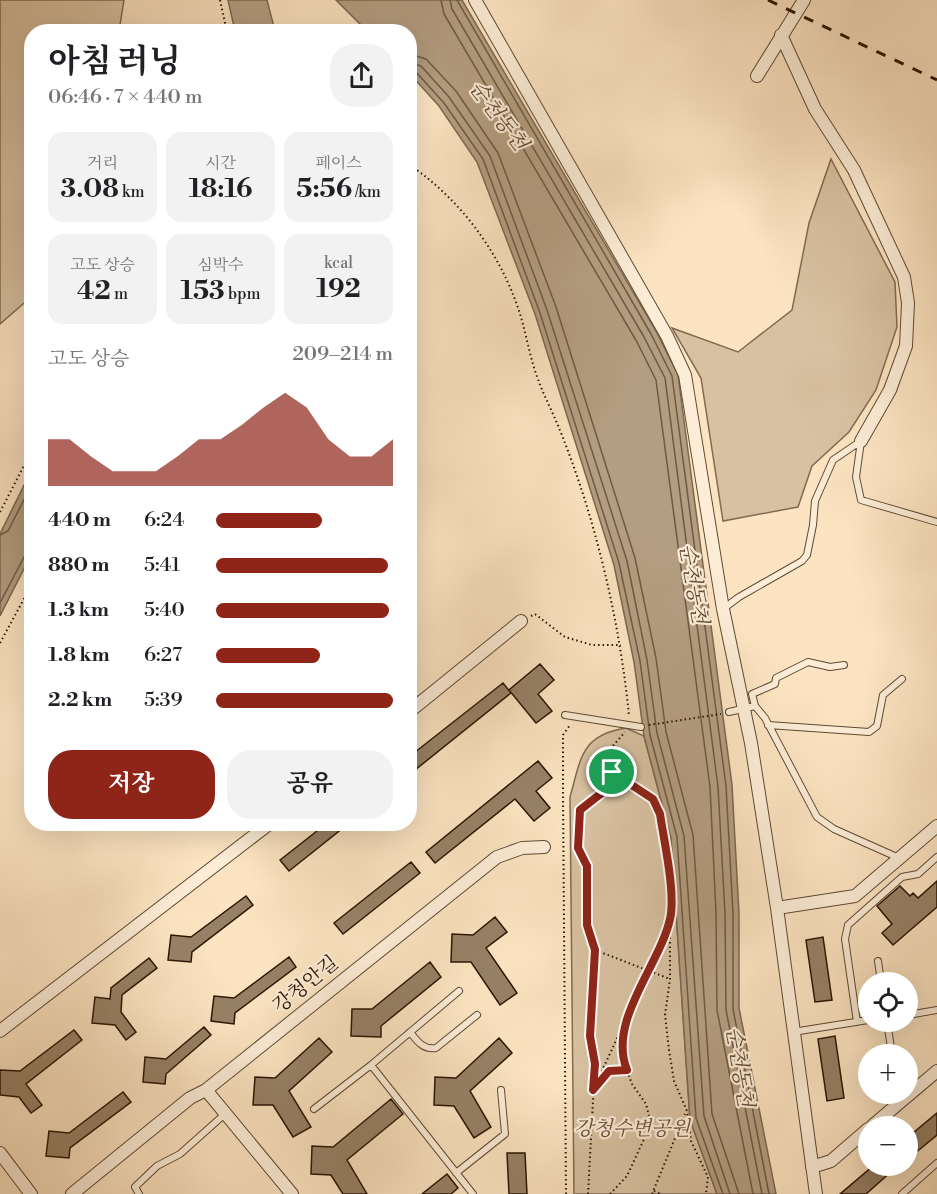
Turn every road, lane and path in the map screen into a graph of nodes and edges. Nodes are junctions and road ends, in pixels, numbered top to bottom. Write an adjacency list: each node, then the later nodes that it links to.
1 (220, 0): 4 (path)
2 (475, 0): 13 (street)
3 (804, 0): 5 (street)
4 (225, 24)
5 (781, 35): 6 (street); 8 (street)
6 (757, 76)
7 (417, 170): 16 (path)
8 (861, 441): 11 (lane); 13 (lane)
9 (24, 466): 10 (path)
10 (0, 512)
11 (937, 522)
12 (24, 599): 15 (path)
13 (723, 609): 21 (street)
14 (521, 621): 16 (path); 19 (street)
15 (0, 643)
16 (621, 645): 25 (path)
17 (844, 665): 20 (lane)
18 (902, 679): 24 (lane)
19 (417, 705)
20 (755, 706): 21 (lane); 24 (lane)
21 (736, 710): 26 (path); 33 (street)
22 (565, 715): 23 (lane)
23 (576, 716): 25 (lane); 70 (path)
24 (768, 725): 32 (lane)
25 (630, 727): 26 (lane); 27 (path)
26 (641, 727)
27 (612, 772): 34 (path); 35 (path)
28 (937, 826): 32 (street)
29 (260, 831): 46 (street)
30 (544, 847): 52 (street, 강청안길)
31 (937, 857): 45 (lane)
32 (900, 859): 33 (street)
33 (777, 908): 48 (street)
34 (670, 919): 37 (path); 39 (path)
35 (595, 950): 37 (path); 54 (path)
36 (878, 960): 38 (lane)
37 (649, 971): 39 (path); 42 (path)
38 (880, 972)
39 (670, 979): 56 (path)
40 (459, 991): 47 (lane)
41 (937, 1011): 43 (lane)
42 (629, 1012): 50 (path); 54 (path)
43 (918, 1014)
44 (477, 1015): 47 (lane)
45 (857, 1022): 48 (lane)
46 (0, 1031)
47 (410, 1032): 49 (lane)
48 (792, 1032): 62 (street)
49 (371, 1065): 55 (lane); 63 (lane)
50 (627, 1070): 54 (path); 72 (path)
51 (937, 1071): 58 (street)
52 (206, 1090): 57 (street); 66 (street, 강청안길)
53 (501, 1090): 63 (lane)
54 (593, 1090): 71 (path)
55 (314, 1109)
56 (687, 1112): 64 (path); 74 (path)
57 (226, 1113): 67 (lane); 68 (street)
58 (884, 1116)
59 (858, 1138): 62 (street)
60 (0, 1153): 65 (street)
61 (937, 1162): 76 (lane)
62 (812, 1167): 75 (street)
63 (456, 1173): 69 (lane)
64 (653, 1192): 73 (path)
65 (31, 1194)
66 (72, 1194)
67 (139, 1194)
68 (292, 1194)
69 (473, 1194)
70 (566, 1194)
71 (588, 1194)
72 (610, 1194)
73 (661, 1194)
74 (706, 1194)
75 (816, 1194)
76 (902, 1194)

